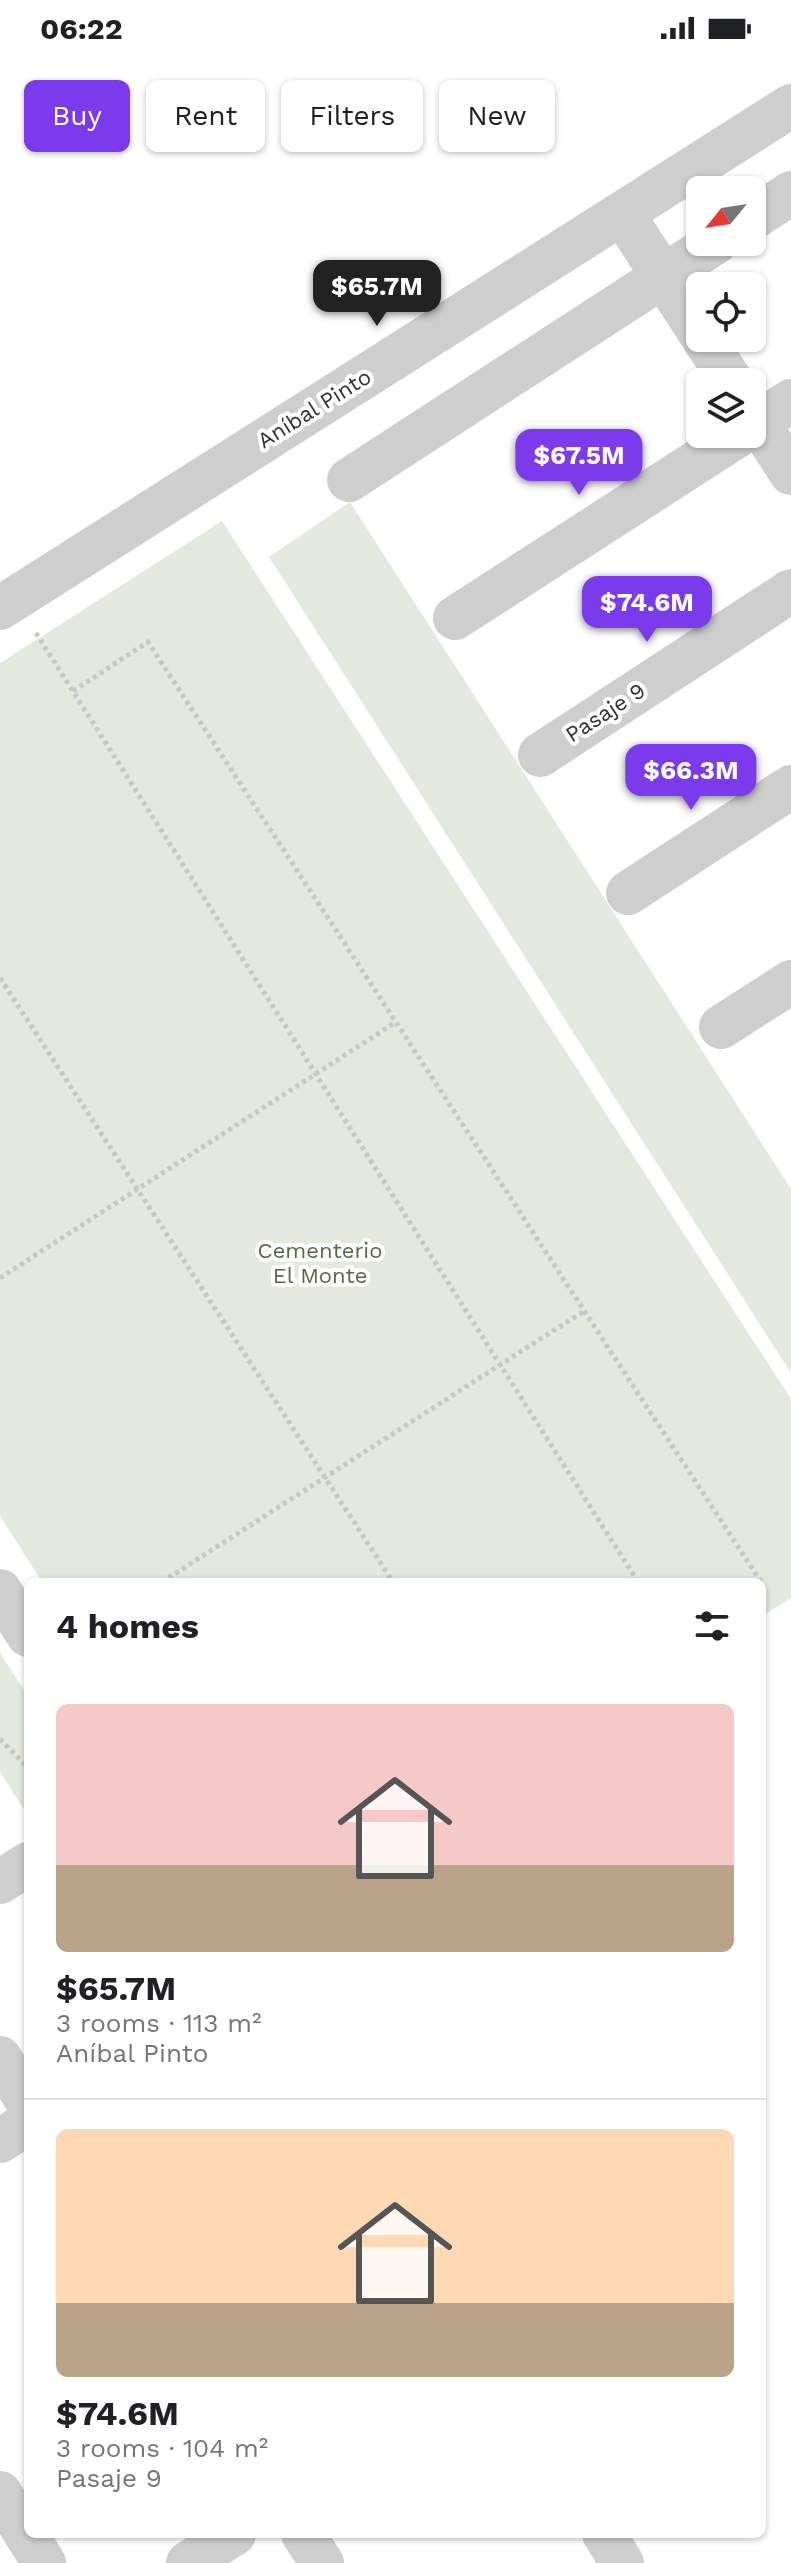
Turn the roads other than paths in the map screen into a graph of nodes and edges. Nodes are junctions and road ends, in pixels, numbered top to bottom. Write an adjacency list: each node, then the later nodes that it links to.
1 (791, 106): 4 (street, Aníbal Pinto)
2 (791, 193): 3 (street)
3 (766, 210)
4 (622, 213): 6 (street); 14 (street, Aníbal Pinto)
5 (694, 256): 6 (street)
6 (663, 276): 7 (street); 11 (street)
7 (686, 311)
8 (766, 431): 10 (street)
9 (715, 448): 13 (street)
10 (791, 473)
11 (349, 480)
12 (791, 591): 15 (street, Pasaje 9)
13 (455, 618)
14 (18, 620)
15 (540, 755)
16 (791, 787): 17 (street)
17 (628, 893)
18 (791, 982): 19 (street)
19 (721, 1027)
20 (0, 1591): 21 (street)
21 (24, 1629)
22 (24, 1867): 23 (street)
23 (0, 1882)
24 (0, 2058): 25 (street)
25 (24, 2096)
26 (24, 2126): 27 (street)
27 (0, 2141)
28 (0, 2493): 29 (street)
29 (24, 2531)
30 (28, 2538): 34 (street)
31 (228, 2538): 35 (street)
32 (306, 2538): 36 (street)
33 (606, 2538): 37 (street)
34 (44, 2563)
35 (188, 2563)
36 (322, 2563)
37 (622, 2563)

